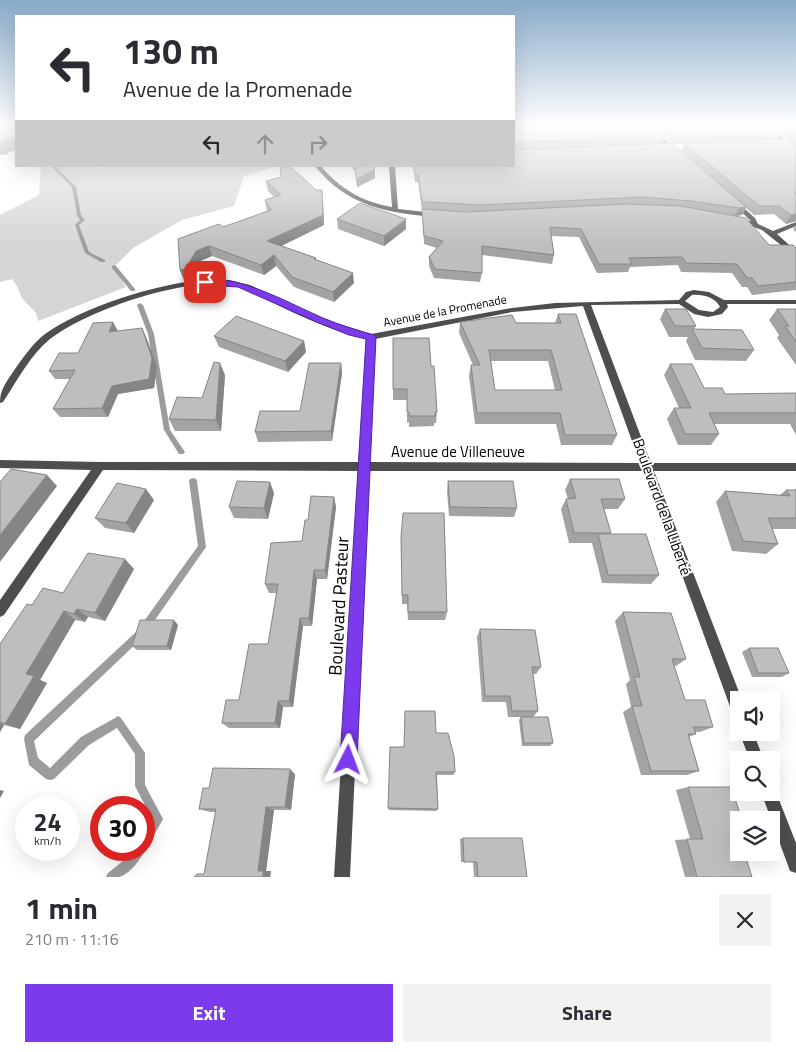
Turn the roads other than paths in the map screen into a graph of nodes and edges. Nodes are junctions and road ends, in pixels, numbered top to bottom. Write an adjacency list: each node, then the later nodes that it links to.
1 (319, 167): 4 (street)
2 (392, 167): 4 (street)
3 (731, 199): 7 (street)
4 (395, 209): 5 (street)
5 (444, 216)
6 (733, 219): 7 (street)
7 (755, 224): 9 (street)
8 (796, 224): 9 (street)
9 (774, 233): 10 (street)
10 (796, 255)
11 (681, 302): 12 (street, Avenue de la Promenade); 12 (street); 14 (street, Avenue de la Promenade)
12 (722, 302): 13 (street, Avenue de la Promenade)
13 (796, 302)
14 (586, 303): 15 (street, Avenue de la Promenade); 20 (street, Boulevard de la Liberté)
15 (371, 337): 16 (street, Avenue de la Promenade); 19 (street, Boulevard Pasteur)
16 (0, 400)
17 (0, 464): 18 (street, Avenue de Villeneuve)
18 (100, 466): 19 (street, Avenue de Villeneuve); 22 (street)
19 (364, 467): 20 (street, Avenue de Villeneuve); 26 (street, Boulevard Pasteur)
20 (647, 467): 21 (street, Avenue de Villeneuve); 23 (street, Boulevard de la Liberté)
21 (796, 467)
22 (0, 611)
23 (731, 691)
24 (772, 801): 25 (street)
25 (796, 865)
26 (342, 877)

